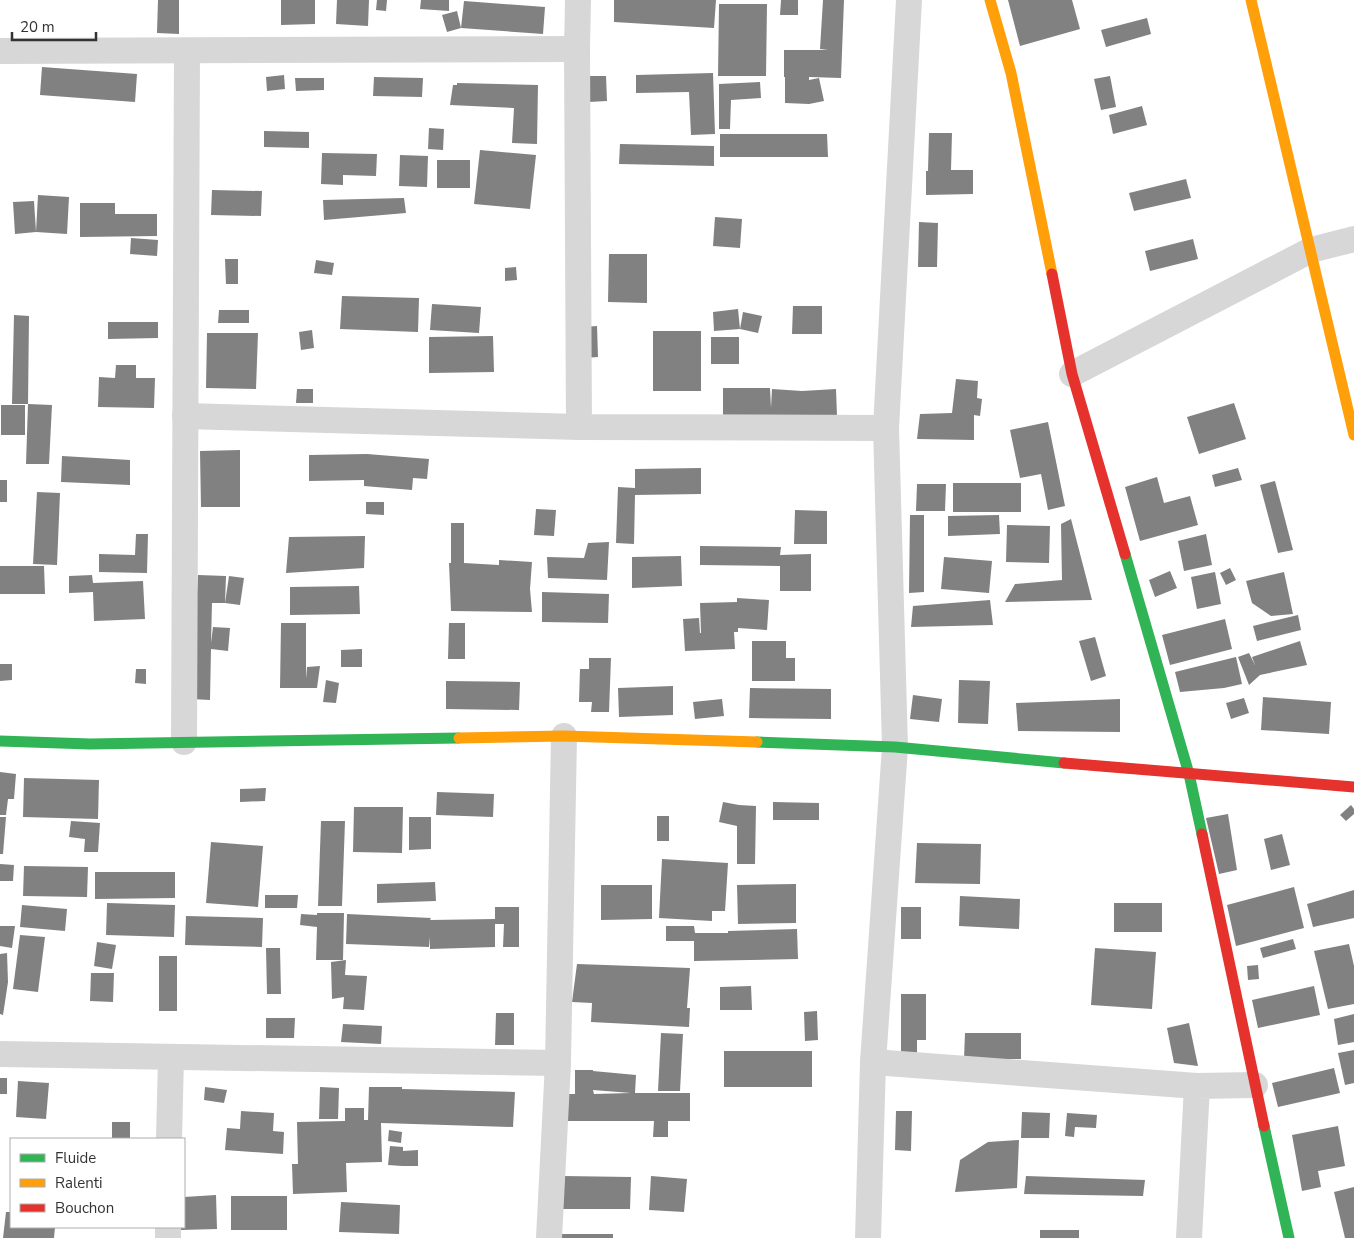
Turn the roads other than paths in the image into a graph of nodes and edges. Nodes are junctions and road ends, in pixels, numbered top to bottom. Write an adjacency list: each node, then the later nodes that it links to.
1 (578, 0): 5 (street)
2 (909, 0): 13 (street)
3 (990, 0): 10 (street)
4 (1251, 0): 9 (street)
5 (577, 49): 7 (street); 12 (street)
6 (0, 51): 7 (street)
7 (187, 51): 11 (street)
8 (1354, 239): 9 (street)
9 (1310, 250): 10 (street); 14 (street)
10 (1072, 374): 19 (street)
11 (184, 416): 12 (street); 17 (street)
12 (579, 427): 13 (street)
13 (886, 428): 18 (street)
14 (1354, 435)
15 (564, 736): 17 (street); 18 (street); 24 (street)
16 (0, 742): 17 (street)
17 (184, 742)
18 (896, 747): 19 (street); 23 (street)
19 (1189, 774): 20 (street); 25 (street)
20 (1354, 787)
21 (0, 1054): 22 (street)
22 (171, 1057): 24 (street); 27 (street)
23 (873, 1062): 26 (street); 29 (street)
24 (558, 1063): 28 (street)
25 (1255, 1085): 26 (street); 31 (street)
26 (1197, 1086): 30 (street)
27 (170, 1138)
28 (549, 1238)
29 (868, 1238)
30 (1189, 1238)
31 (1289, 1238)

